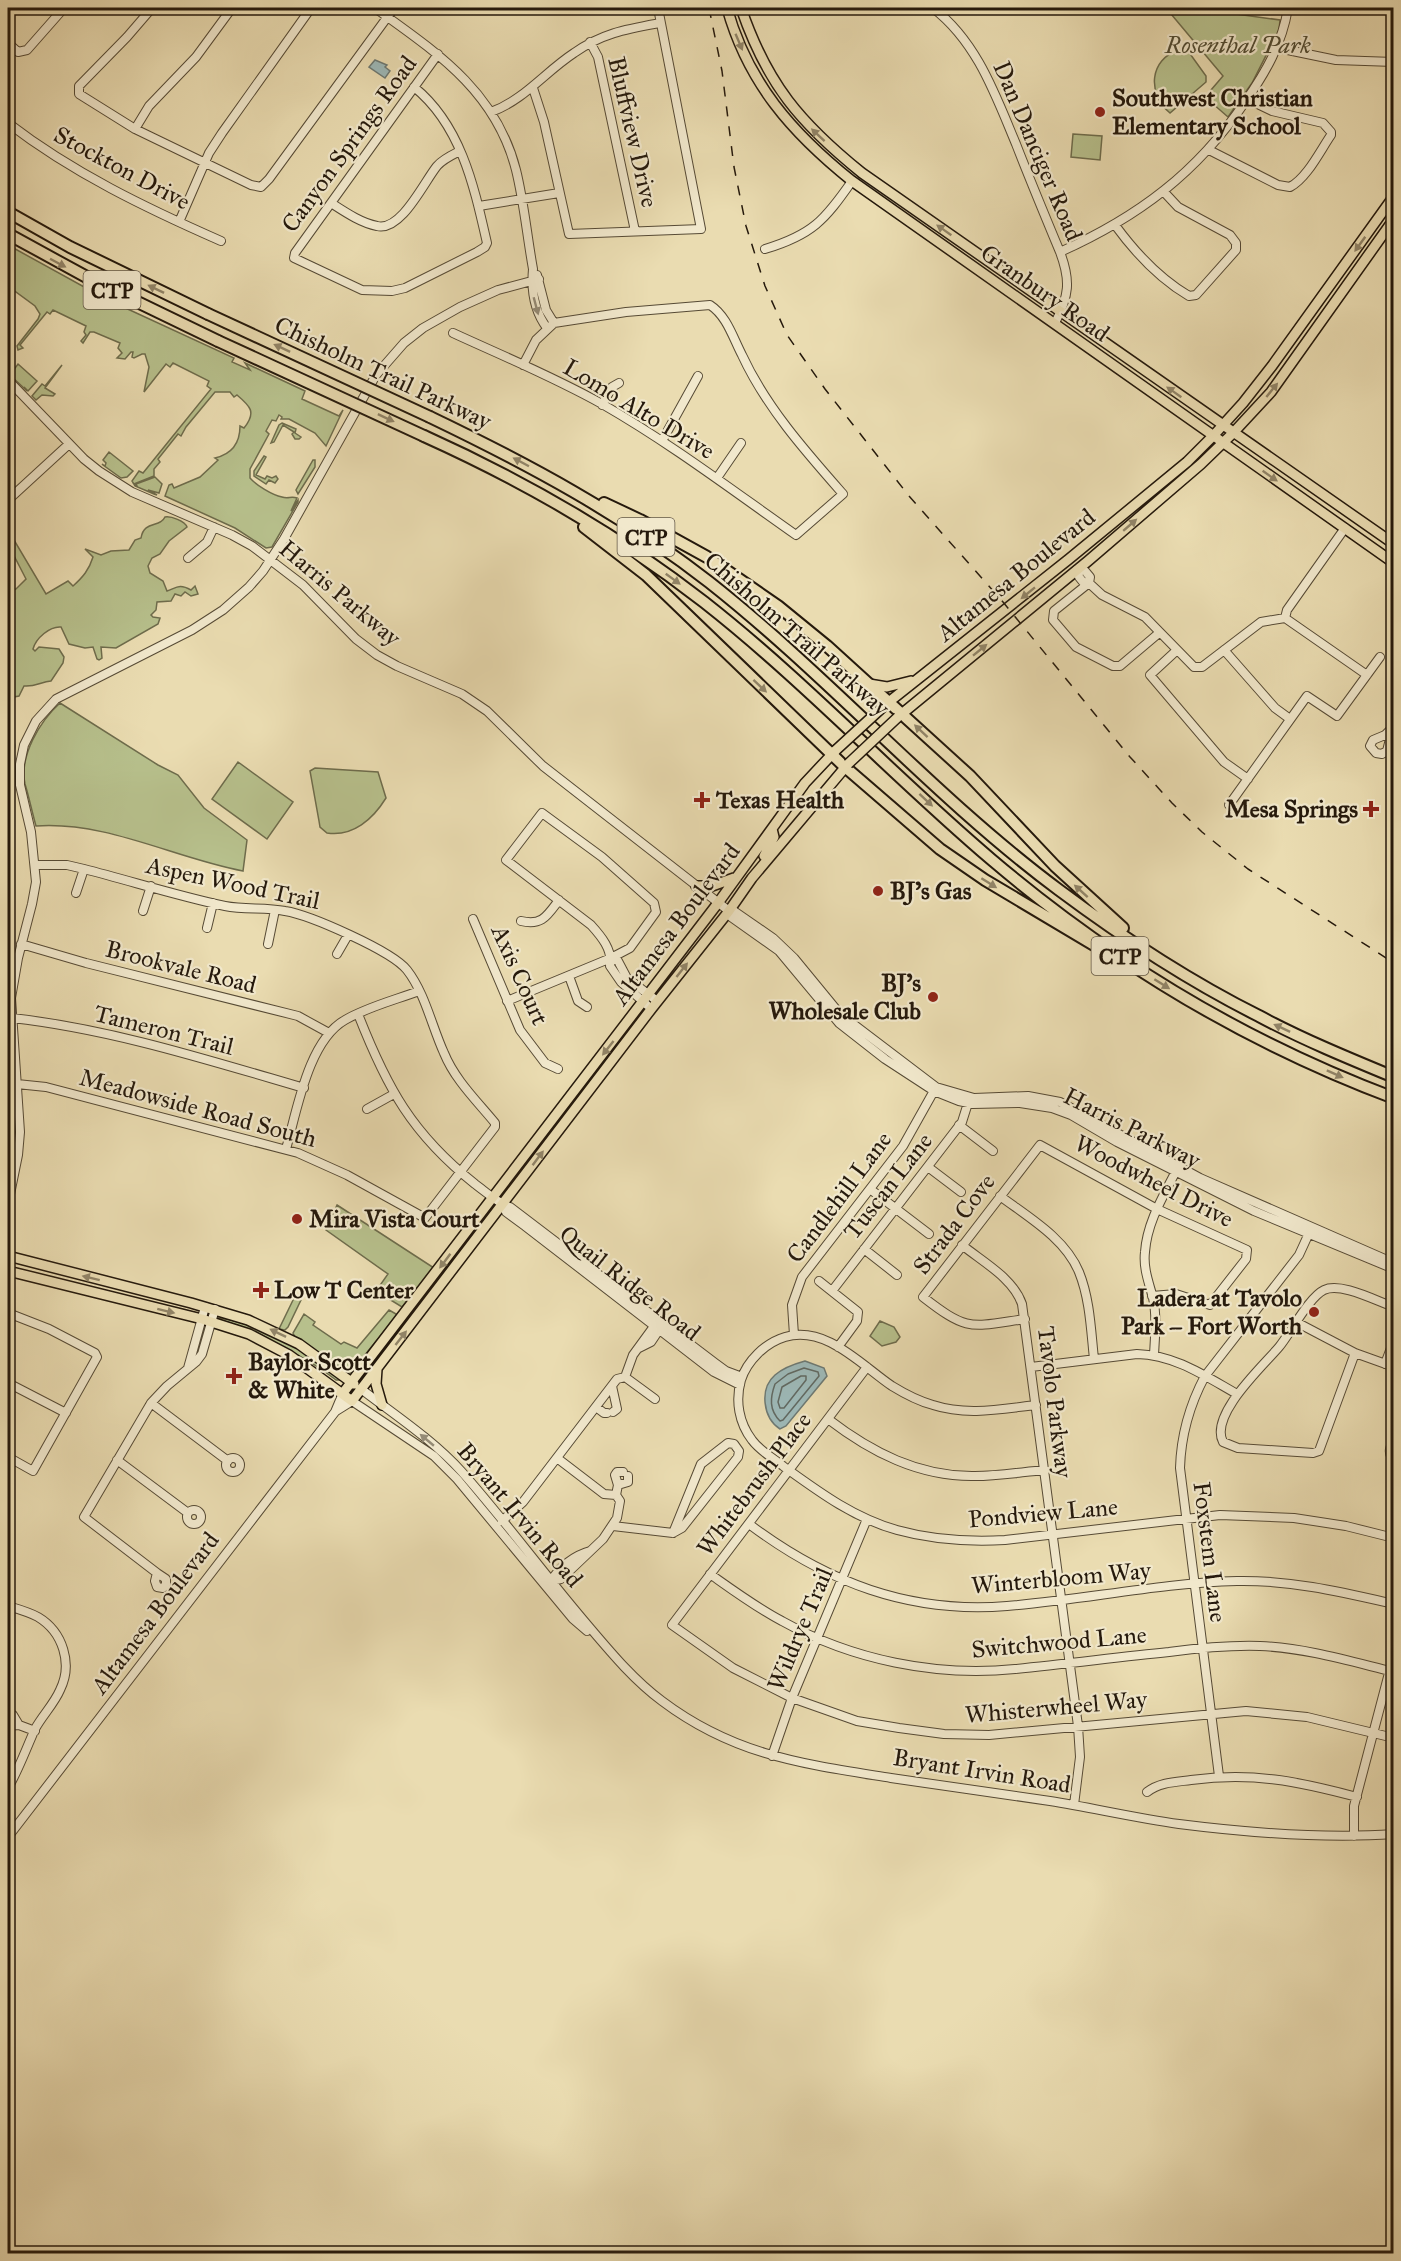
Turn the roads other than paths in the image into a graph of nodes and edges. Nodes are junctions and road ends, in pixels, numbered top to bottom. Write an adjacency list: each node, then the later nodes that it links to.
1 (64, 8): 15 (street)
2 (152, 8): 26 (street)
3 (232, 8): 26 (street)
4 (311, 8): 29 (street)
5 (375, 8): 12 (street)
6 (394, 8): 12 (street)
7 (658, 8): 13 (street)
8 (727, 8): 22 (main road, Granbury Road, one-way to 22)
9 (741, 8): 21 (main road, Granbury Road)
10 (933, 8): 48 (street, Dan Danciger Road)
11 (1288, 8): 16 (street)
12 (386, 16): 17 (street); 29 (street)
13 (660, 23): 14 (street); 43 (street)
14 (590, 42): 20 (street); 43 (street, Bluffview Drive)
15 (8, 43)
16 (1278, 48): 18 (street); 23 (street)
17 (438, 54): 19 (street, Canyon Springs Road); 24 (street)
18 (1394, 62)
19 (414, 87): 28 (street); 36 (street, Canyon Springs Road)
20 (532, 88): 24 (street); 33 (street)
21 (779, 89): 22 (main road); 30 (main road, Granbury Road, one-way to 21)
22 (769, 96): 31 (main road, Granbury Road)
23 (1247, 99): 27 (street); 27 (street)
24 (491, 112): 35 (street)
25 (8, 123): 40 (street, Stockton Drive)
26 (135, 129): 29 (street)
27 (1209, 150): 32 (street)
28 (460, 151): 36 (street); 37 (street)
29 (205, 163): 40 (street)
30 (859, 171): 31 (main road); 46 (main road, Granbury Road, one-way to 30)
31 (852, 181): 47 (street); 49 (main road, Granbury Road)
32 (1164, 192): 42 (street); 42 (street)
33 (559, 193): 35 (street); 43 (street)
34 (1394, 196): 39 (main road, Altamesa Boulevard)
35 (520, 198): 37 (street); 50 (street)
36 (331, 203): 37 (street, Canyon Springs Road)
37 (479, 206)
38 (8, 212): 73 (highway, Chisholm Trail Parkway / CTP, one-way to 38, bridge)
39 (1377, 220): 41 (main road); 55 (main road, Altamesa Boulevard, one-way to 55)
40 (179, 222): 45 (street, Stockton Drive)
41 (1390, 224): 57 (main road, Altamesa Boulevard)
42 (1115, 225): 48 (street)
43 (635, 231)
44 (8, 234): 72 (highway, Chisholm Trail Parkway / CTP, one-way to 72, bridge)
45 (221, 241)
46 (966, 246): 49 (main road); 51 (main road, Granbury Road)
47 (765, 249)
48 (1060, 252): 51 (street, Dan Danciger Road)
49 (959, 257): 53 (main road, Granbury Road)
50 (535, 280): 52 (street); 54 (street, one-way to 54); 81 (street)
51 (1060, 312): 53 (street, Dan Danciger Road); 59 (main road, Granbury Road)
52 (554, 323): 54 (street); 74 (street, Lomo Alto Drive)
53 (1054, 323): 62 (main road, Granbury Road)
54 (547, 328): 58 (street)
55 (1298, 330): 57 (main road); 65 (main road, Altamesa Boulevard)
56 (453, 333): 58 (street, Lomo Alto Drive)
57 (1310, 338): 66 (main road, Altamesa Boulevard, one-way to 57)
58 (523, 365): 64 (street, Lomo Alto Drive)
59 (1144, 371): 62 (main road); 65 (main road, Granbury Road, one-way to 59)
60 (698, 376): 68 (street)
61 (8, 380): 71 (street, Harris Parkway)
62 (1136, 380): 67 (main road, Granbury Road)
63 (619, 383): 64 (street)
64 (602, 405): 68 (street, Lomo Alto Drive)
65 (1222, 426): 66 (main road, Granbury Road); 67 (main road, Altamesa Boulevard)
66 (1233, 433): 69 (main road, Altamesa Boulevard); 76 (main road, Granbury Road)
67 (1213, 436): 69 (main road, Granbury Road); 82 (main road, Altamesa Boulevard)
68 (662, 441): 74 (street, Lomo Alto Drive)
69 (1222, 442): 78 (main road, Granbury Road, one-way to 78); 84 (main road, Altamesa Boulevard, one-way to 69)
70 (741, 443): 74 (street)
71 (69, 444): 75 (street); 77 (street, Harris Parkway)
72 (498, 471): 99 (highway, one-way to 99); 128 (highway, Chisholm Trail Parkway / CTP, one-way to 128)
73 (548, 476): 95 (highway); 126 (highway, Chisholm Trail Parkway / CTP)
74 (717, 478)
75 (8, 500)
76 (1353, 515): 78 (main road); 79 (main road, Granbury Road)
77 (214, 527): 80 (street); 81 (street, Harris Parkway)
78 (1344, 528): 83 (main road, Granbury Road); 86 (street)
79 (1394, 544)
80 (188, 558)
81 (271, 560): 106 (street); 111 (street, Harris Parkway)
82 (1069, 560): 84 (main road); 88 (main road, Altamesa Boulevard, one-way to 88)
83 (1394, 563)
84 (1077, 570): 85 (street); 94 (main road, Altamesa Boulevard, one-way to 84)
85 (1089, 583): 87 (street); 87 (street)
86 (1285, 618): 89 (street); 92 (street)
87 (1160, 633): 90 (street)
88 (956, 649): 93 (main road, Altamesa Boulevard); 94 (main road)
89 (1224, 650): 90 (street); 98 (street)
90 (1176, 651): 101 (street)
91 (1380, 657): 92 (street)
92 (1367, 675): 98 (street)
93 (919, 678): 95 (main road); 96 (main road, Altamesa Boulevard)
94 (944, 680): 97 (main road, Altamesa Boulevard)
95 (869, 684): 96 (highway)
96 (887, 703): 97 (highway); 99 (main road, Altamesa Boulevard, bridge)
97 (900, 716): 100 (main road, Altamesa Boulevard, bridge); 126 (highway, one-way to 97)
98 (1290, 719): 101 (street)
99 (834, 752): 100 (highway); 102 (main road, Altamesa Boulevard)
100 (847, 766): 105 (main road, Altamesa Boulevard); 128 (highway, one-way to 128)
101 (1248, 779): 103 (street)
102 (805, 783): 104 (main road, Altamesa Boulevard); 105 (main road)
103 (1229, 805)
104 (772, 829): 107 (main road); 109 (main road, Altamesa Boulevard)
105 (783, 839): 107 (main road, Altamesa Boulevard)
106 (35, 865): 108 (street, Aspen Wood Trail); 123 (street)
107 (760, 867): 118 (main road, Altamesa Boulevard)
108 (84, 869): 110 (street, Aspen Wood Trail); 112 (street)
109 (736, 877): 111 (main road); 115 (main road, Altamesa Boulevard)
110 (151, 886): 114 (street, Aspen Wood Trail); 117 (street)
111 (696, 886): 115 (street, Harris Parkway)
112 (76, 893)
113 (559, 900): 120 (street); 127 (street); 127 (street)
114 (213, 903): 116 (street, Aspen Wood Trail); 121 (street)
115 (718, 903): 118 (street, Harris Parkway); 131 (main road, Altamesa Boulevard)
116 (275, 910): 122 (street, Aspen Wood Trail); 124 (street)
117 (143, 911)
118 (729, 911): 133 (main road, Altamesa Boulevard, one-way to 118); 143 (street, Harris Parkway)
119 (473, 920): 132 (street, Axis Court)
120 (521, 921)
121 (207, 928)
122 (348, 935): 125 (street); 130 (street, Aspen Wood Trail)
123 (21, 944): 136 (street); 137 (street, Brookvale Road)
124 (268, 944)
125 (337, 954)
126 (1157, 957): 139 (highway, Chisholm Trail Parkway / CTP, one-way to 126)
127 (611, 958): 129 (street); 131 (street)
128 (1145, 973): 145 (highway, Chisholm Trail Parkway / CTP, one-way to 145)
129 (569, 976): 132 (street); 134 (street)
130 (419, 991): 135 (street); 155 (street, Aspen Wood Trail)
131 (646, 998): 133 (street); 140 (main road, Altamesa Boulevard, one-way to 140)
132 (507, 1001): 138 (street, Axis Court)
133 (655, 1005): 148 (main road, Altamesa Boulevard)
134 (587, 1007)
135 (358, 1014): 137 (street); 144 (street, Quail Ridge Road)
136 (12, 1018): 141 (street); 142 (street, Tameron Trail)
137 (329, 1033): 142 (street)
138 (558, 1069)
139 (1394, 1077)
140 (584, 1078): 148 (main road); 159 (main road, Altamesa Boulevard)
141 (17, 1084): 151 (street, Meadowside Road South); 160 (street)
142 (304, 1088): 151 (street)
143 (935, 1089): 146 (street, Harris Parkway); 154 (street, Harris Parkway); 156 (street, Candlehill Lane)
144 (394, 1094): 147 (street); 155 (street, Quail Ridge Road)
145 (1394, 1098)
146 (968, 1103): 149 (street, Tuscan Lane); 154 (street, Harris Parkway)
147 (367, 1109)
148 (570, 1117): 161 (main road, Altamesa Boulevard, one-way to 148)
149 (959, 1125): 152 (street); 153 (street, Tuscan Lane)
150 (1040, 1145): 158 (street, Strada Cove); 163 (street, Woodwheel Drive)
151 (286, 1149): 155 (street, Meadowside Road South)
152 (993, 1151)
153 (928, 1167): 157 (street); 162 (street, Tuscan Lane)
154 (1176, 1169): 163 (street); 164 (street, Harris Parkway)
155 (460, 1172): 159 (street, Quail Ridge Road)
156 (870, 1189): 162 (street); 183 (street, Candlehill Lane)
157 (961, 1192)
158 (1000, 1196): 166 (street, Strada Cove); 190 (street)
159 (492, 1197): 161 (street, Quail Ridge Road); 200 (main road, Altamesa Boulevard, one-way to 200)
160 (8, 1204)
161 (503, 1205): 182 (street, Quail Ridge Road); 196 (main road, Altamesa Boulevard, one-way to 161)
162 (896, 1208): 165 (street); 167 (street, Tuscan Lane)
163 (1157, 1209): 175 (street); 175 (street, Woodwheel Drive)
164 (1310, 1231): 169 (street, Harris Parkway); 170 (street, Harris Parkway); 197 (street, Foxstem Lane)
165 (929, 1234)
166 (962, 1245): 179 (street, Tavolo Parkway); 179 (street, Strada Cove)
167 (864, 1249): 172 (street); 174 (street, Tuscan Lane)
168 (8, 1256): 177 (main road, Bryant Irvin Road, one-way to 168)
169 (1394, 1263)
170 (1394, 1269)
171 (8, 1271): 180 (main road, Bryant Irvin Road, one-way to 180)
172 (897, 1275)
173 (819, 1281): 174 (street)
174 (832, 1291): 186 (street)
175 (1152, 1296): 189 (street)
176 (1394, 1307): 181 (street)
177 (210, 1308): 180 (street); 200 (main road, Bryant Irvin Road, one-way to 177)
178 (8, 1313): 213 (street)
179 (1025, 1319): 193 (street, Tavolo Parkway)
180 (206, 1321): 185 (street); 187 (street); 204 (main road, Bryant Irvin Road)
181 (1296, 1322): 188 (street); 205 (street)
182 (657, 1326): 198 (street); 199 (street, Quail Ridge Road)
183 (794, 1335): 186 (street); 199 (street)
184 (1394, 1340): 191 (street)
185 (194, 1346): 187 (street); 195 (street)
186 (838, 1347): 192 (street)
187 (202, 1349): 195 (street)
188 (1355, 1353): 191 (street); 205 (street)
189 (1154, 1355): 190 (street); 197 (street)
190 (1094, 1359): 193 (street)
191 (1385, 1364): 194 (street)
192 (867, 1367): 210 (street); 214 (street, Whitebrush Place)
193 (1031, 1367): 210 (street, Tavolo Parkway)
194 (1394, 1367)
195 (188, 1368): 208 (street)
196 (377, 1369): 203 (main road, Altamesa Boulevard); 209 (main road)
197 (1205, 1376): 205 (street); 228 (street, Foxstem Lane)
198 (625, 1377): 202 (street); 206 (street)
199 (741, 1381): 215 (street, Pondview Lane)
200 (351, 1382): 203 (main road, Bryant Irvin Road); 204 (main road, Altamesa Boulevard)
201 (8, 1383): 213 (street)
202 (612, 1386): 211 (street); 211 (street)
203 (361, 1389): 207 (main road, Altamesa Boulevard); 209 (street, Bryant Irvin Road)
204 (343, 1394): 207 (main road, Bryant Irvin Road); 212 (street, Altamesa Boulevard)
205 (1237, 1394)
206 (655, 1399)
207 (352, 1401): 212 (street, Altamesa Boulevard); 239 (street, Bryant Irvin Road)
208 (151, 1403): 220 (street); 222 (street)
209 (382, 1405): 230 (street, Bryant Irvin Road, one-way to 209)
210 (1036, 1406): 224 (street, Tavolo Parkway)
211 (596, 1407): 219 (street)
212 (334, 1412): 267 (street, Altamesa Boulevard)
213 (66, 1413): 218 (street)
214 (828, 1419): 223 (street, Whitebrush Place); 224 (street)
215 (747, 1433): 217 (street); 223 (street, Pondview Lane)
216 (1394, 1439): 221 (street)
217 (734, 1444): 233 (street); 233 (street)
218 (8, 1457)
219 (557, 1458): 226 (street); 230 (street)
220 (117, 1460): 227 (street); 236 (street)
221 (1394, 1460)
222 (228, 1461)
223 (789, 1470): 229 (street, Pondview Lane); 231 (street, Whitebrush Place)
224 (1045, 1470): 234 (street, Tavolo Parkway)
225 (625, 1474): 226 (street)
226 (616, 1494): 232 (street)
227 (188, 1513)
228 (1186, 1518): 234 (street, Pondview Lane); 235 (street, Pondview Lane); 240 (street, Foxstem Lane)
229 (867, 1519): 234 (street, Pondview Lane); 238 (street, Wildrye Trail)
230 (502, 1521): 239 (street, Bryant Irvin Road)
231 (749, 1524): 237 (street, Whitebrush Place); 238 (street, Winterbloom Way)
232 (613, 1527): 233 (street); 239 (street)
233 (673, 1533)
234 (1053, 1533): 241 (street, Tavolo Parkway)
235 (1394, 1538)
236 (157, 1574)
237 (710, 1574): 244 (street, Whitebrush Place); 245 (street, Switchwood Lane)
238 (842, 1580): 241 (street, Winterbloom Way); 245 (street, Wildrye Trail)
239 (548, 1583): 259 (street, Bryant Irvin Road)
240 (1195, 1584): 241 (street, Winterbloom Way); 242 (street, Winterbloom Way); 246 (street, Foxstem Lane)
241 (1061, 1599): 248 (street, Tavolo Parkway)
242 (1394, 1604)
243 (8, 1606): 256 (street)
244 (672, 1625): 250 (street, Whisterwheel Way)
245 (817, 1638): 248 (street, Switchwood Lane); 250 (street, Wildrye Trail)
246 (1203, 1648): 248 (street, Switchwood Lane); 249 (street, Switchwood Lane); 252 (street, Foxstem Lane)
247 (1394, 1654): 249 (street)
248 (1070, 1662): 255 (street, Tavolo Parkway)
249 (1391, 1671): 257 (street)
250 (792, 1698): 255 (street, Whisterwheel Way); 259 (street, Wildrye Trail)
251 (8, 1713): 253 (street)
252 (1211, 1713): 255 (street, Whisterwheel Way); 257 (street, Whisterwheel Way); 260 (street, Foxstem Lane)
253 (20, 1725): 254 (street); 256 (street)
254 (8, 1726)
255 (1078, 1726): 264 (street, Tavolo Parkway)
256 (35, 1731): 261 (street)
257 (1373, 1733): 258 (street, Whisterwheel Way); 263 (street)
258 (1394, 1738)
259 (772, 1756): 264 (street, Bryant Irvin Road)
260 (1219, 1776): 262 (street); 263 (street)
261 (8, 1788)
262 (1147, 1792)
263 (1357, 1797): 266 (street)
264 (1074, 1805): 266 (street, Bryant Irvin Road)
265 (1394, 1834): 266 (street, Bryant Irvin Road)
266 (1354, 1836)
267 (8, 1838)

